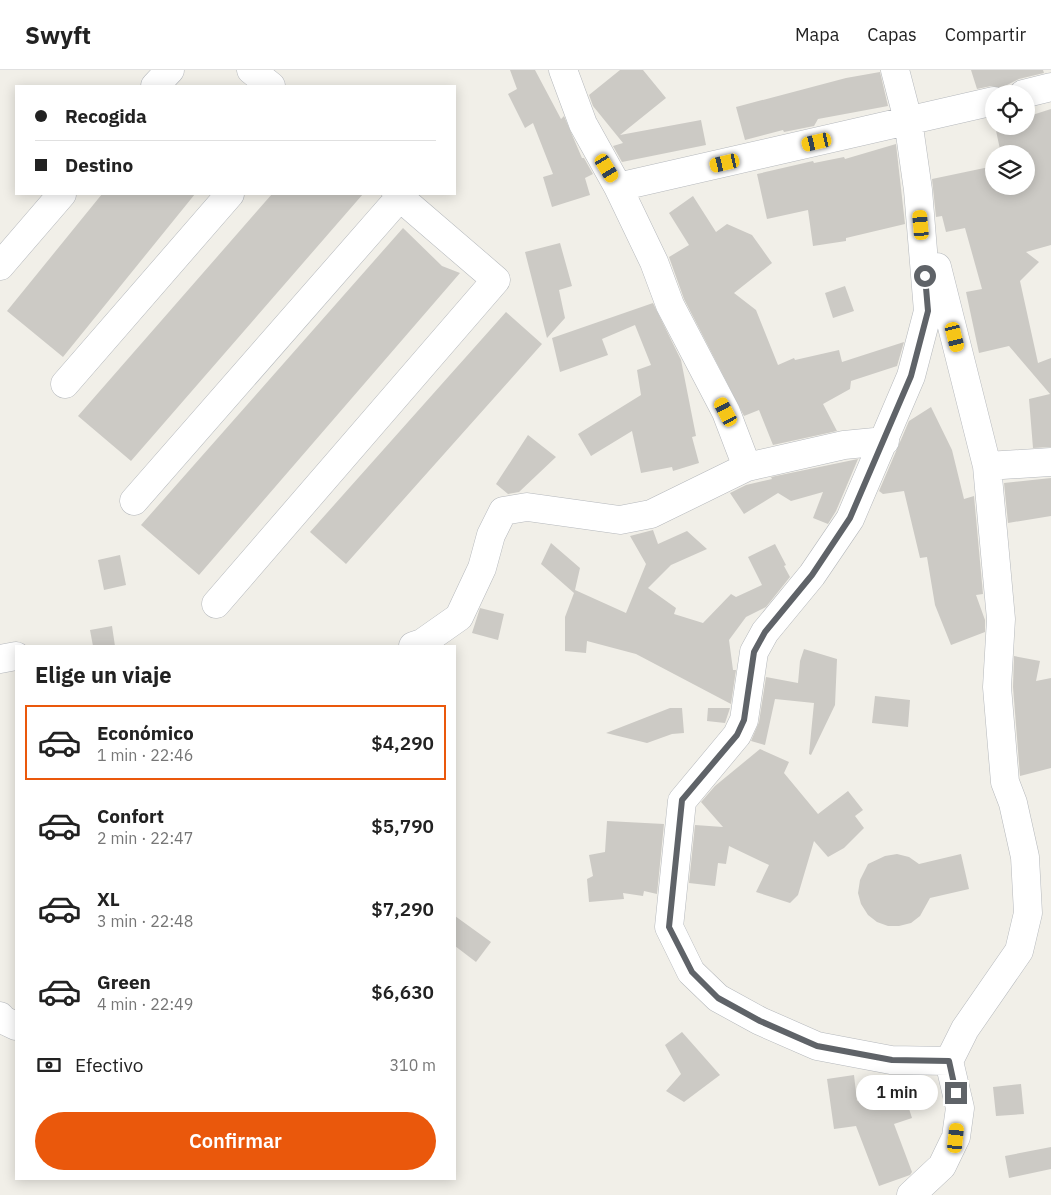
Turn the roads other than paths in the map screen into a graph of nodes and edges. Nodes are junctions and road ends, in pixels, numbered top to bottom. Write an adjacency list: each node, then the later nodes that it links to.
1 (170, 70): 5 (street)
2 (251, 70): 6 (street)
3 (563, 70): 11 (street)
4 (895, 70): 10 (street)
5 (157, 85)
6 (270, 85)
7 (1051, 87): 8 (street)
8 (1035, 91)
9 (985, 103): 10 (street)
10 (908, 120): 11 (street); 12 (street)
11 (618, 187): 21 (street)
12 (918, 190): 18 (street); 20 (street)
13 (61, 195): 16 (street)
14 (229, 195): 17 (street)
15 (398, 196): 22 (street); 23 (street)
16 (0, 266)
17 (65, 384)
18 (885, 441): 21 (street); 29 (street)
19 (1051, 462): 20 (street)
20 (987, 466): 29 (street)
21 (747, 467): 24 (street)
22 (134, 501)
23 (216, 604)
24 (416, 645)
25 (15, 656): 26 (street)
26 (0, 659)
27 (0, 1016): 28 (street)
28 (15, 1026)
29 (949, 1061): 30 (street)
30 (911, 1195)

